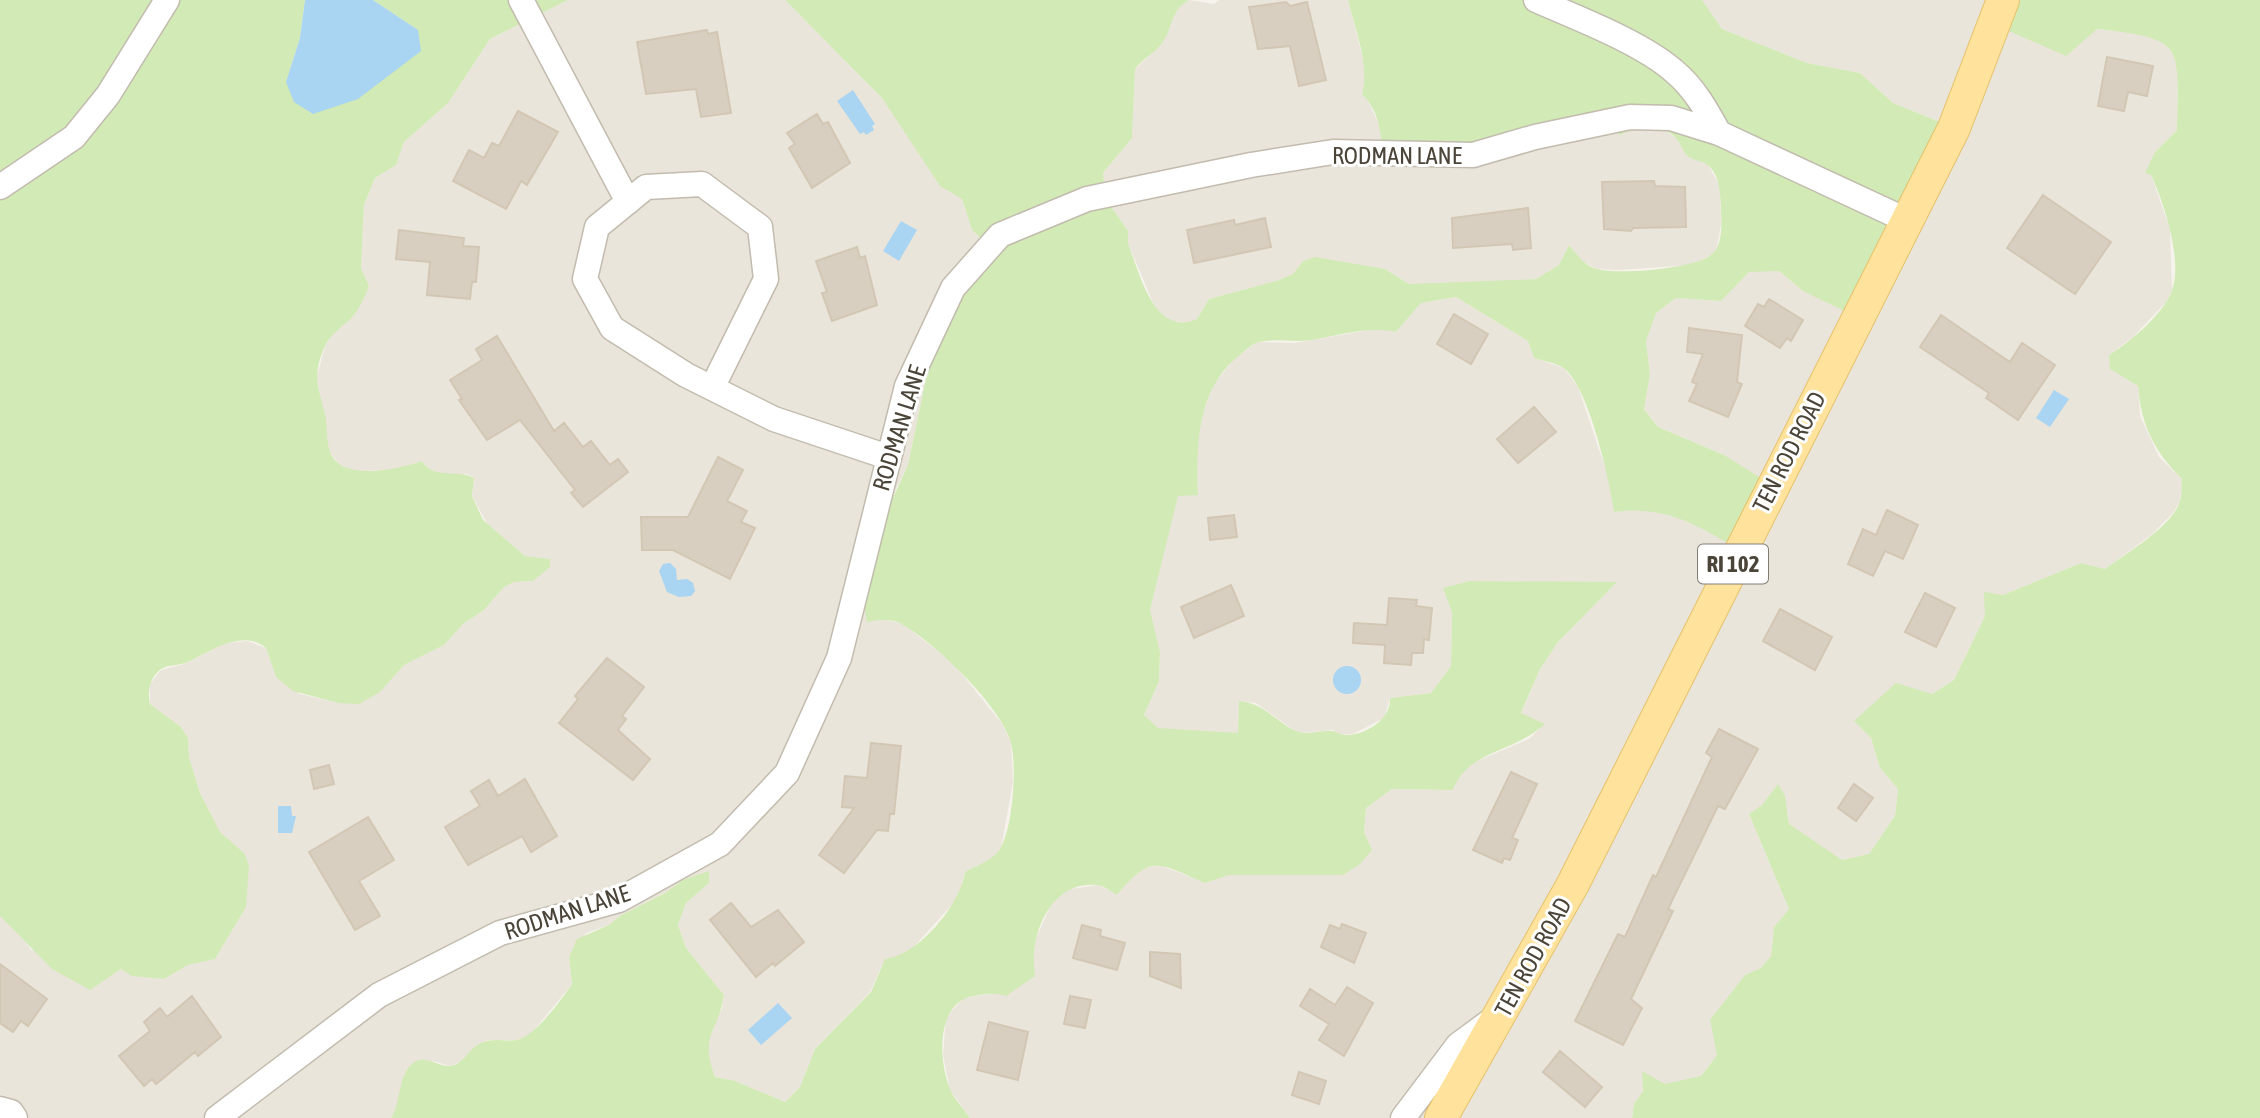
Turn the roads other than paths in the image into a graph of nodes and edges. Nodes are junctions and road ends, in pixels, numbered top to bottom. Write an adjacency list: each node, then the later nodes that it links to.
1 (167, 0): 6 (street)
2 (521, 0): 7 (street)
3 (1536, 0): 5 (street)
4 (2003, 0): 8 (main road, TEN ROD ROAD / RI 102)
5 (1719, 133): 8 (street, RODMAN LANE); 10 (street, RODMAN LANE)
6 (0, 187)
7 (628, 202): 9 (street); 9 (street)
8 (1906, 220): 11 (main road, TEN ROD ROAD / RI 102)
9 (712, 388): 10 (street)
10 (888, 457): 14 (street, RODMAN LANE)
11 (1502, 1012): 15 (street); 16 (main road, TEN ROD ROAD / RI 102)
12 (0, 1109): 13 (street)
13 (15, 1118)
14 (217, 1118)
15 (1403, 1118)
16 (1441, 1118)

